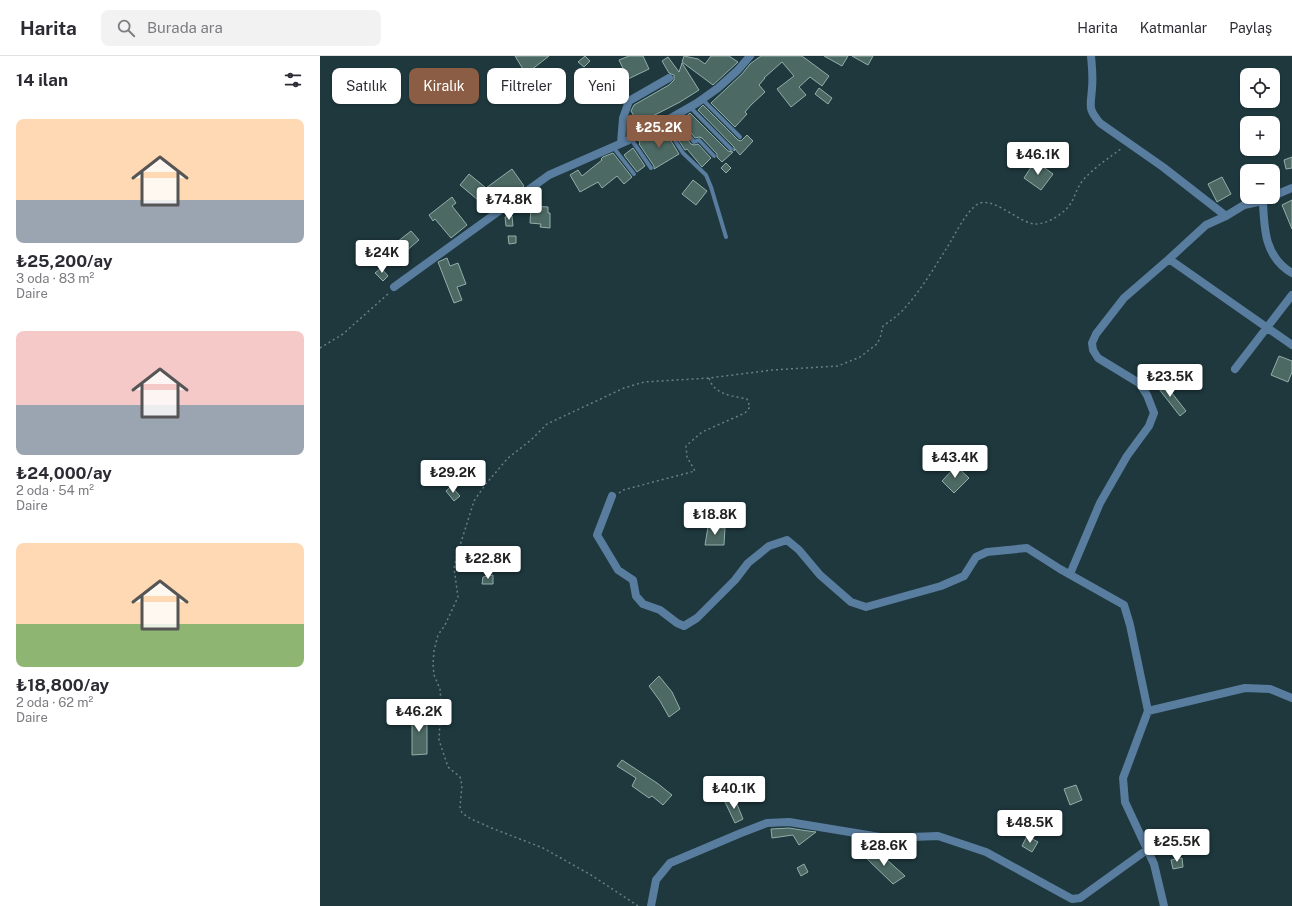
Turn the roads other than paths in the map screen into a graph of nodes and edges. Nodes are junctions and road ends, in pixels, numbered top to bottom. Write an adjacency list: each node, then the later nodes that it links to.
1 (750, 56): 4 (street)
2 (1091, 56): 20 (street)
3 (669, 78): 10 (street)
4 (702, 99): 5 (street); 8 (lane)
5 (690, 106): 6 (street); 12 (lane)
6 (674, 116): 7 (street); 13 (lane)
7 (663, 122): 9 (street); 21 (lane)
8 (740, 137)
9 (631, 139): 10 (street); 14 (lane)
10 (622, 143): 11 (street)
11 (613, 146): 15 (lane); 24 (street)
12 (731, 149)
13 (714, 156)
14 (651, 168)
15 (634, 174)
16 (1292, 188): 17 (street)
17 (1280, 193)
18 (1249, 204): 20 (street)
19 (1263, 204): 23 (street)
20 (1226, 216): 22 (street)
21 (726, 237)
22 (1169, 259): 26 (street); 30 (street)
23 (1292, 273)
24 (394, 288)
25 (1292, 295): 26 (street)
26 (1267, 326): 27 (street); 28 (street)
27 (1292, 345)
28 (1235, 369)
29 (612, 496): 30 (street)
30 (1070, 574): 32 (street)
31 (1292, 698): 32 (street)
32 (1148, 711): 33 (street)
33 (1148, 849): 34 (street); 35 (street)
34 (651, 906)
35 (1164, 906)

